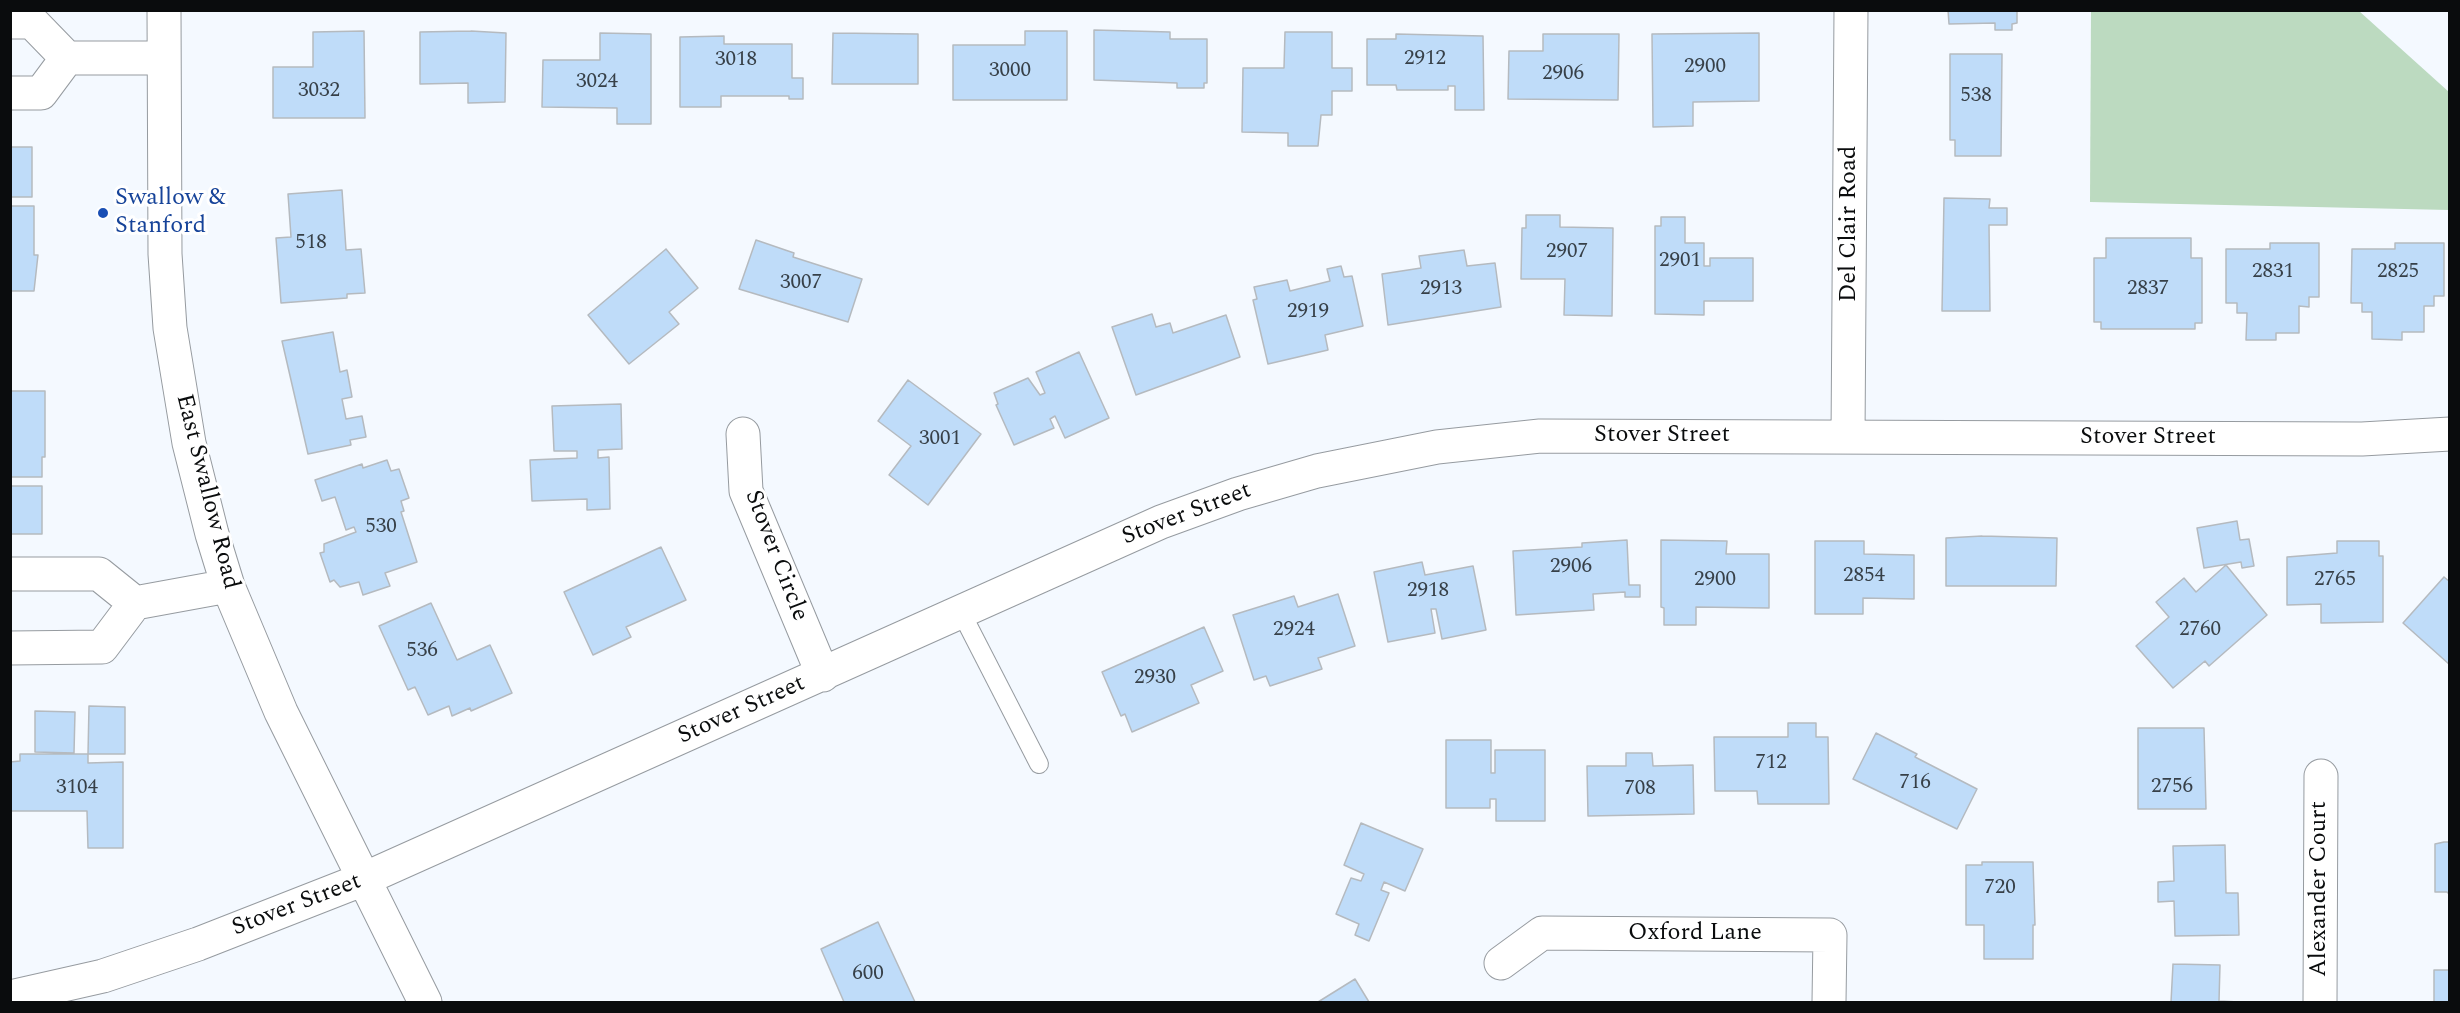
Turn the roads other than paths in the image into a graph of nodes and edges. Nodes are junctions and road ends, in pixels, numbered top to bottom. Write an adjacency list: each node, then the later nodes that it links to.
1 (164, 10): 5 (street, East Swallow Road)
2 (1851, 10): 9 (street, Del Clair Road)
3 (10, 22): 4 (street)
4 (67, 58): 5 (street); 6 (street)
5 (163, 58): 11 (street, East Swallow Road)
6 (10, 93)
7 (744, 434): 15 (street, Stover Circle)
8 (2450, 434): 9 (street, Stover Street)
9 (1848, 437): 13 (street, Stover Street)
10 (10, 574): 12 (street)
11 (228, 586): 12 (street); 18 (street, East Swallow Road)
12 (135, 603): 14 (street)
13 (962, 612): 15 (street, Stover Street); 16 (lane)
14 (10, 648)
15 (823, 675): 18 (street, Stover Street)
16 (1039, 764)
17 (2321, 776): 23 (street, Alexander Court)
18 (364, 879): 20 (street, Stover Street); 21 (street, East Swallow Road)
19 (1501, 963): 22 (street, Oxford Lane)
20 (10, 997)
21 (425, 1002)
22 (1829, 1002)
23 (2320, 1002)

